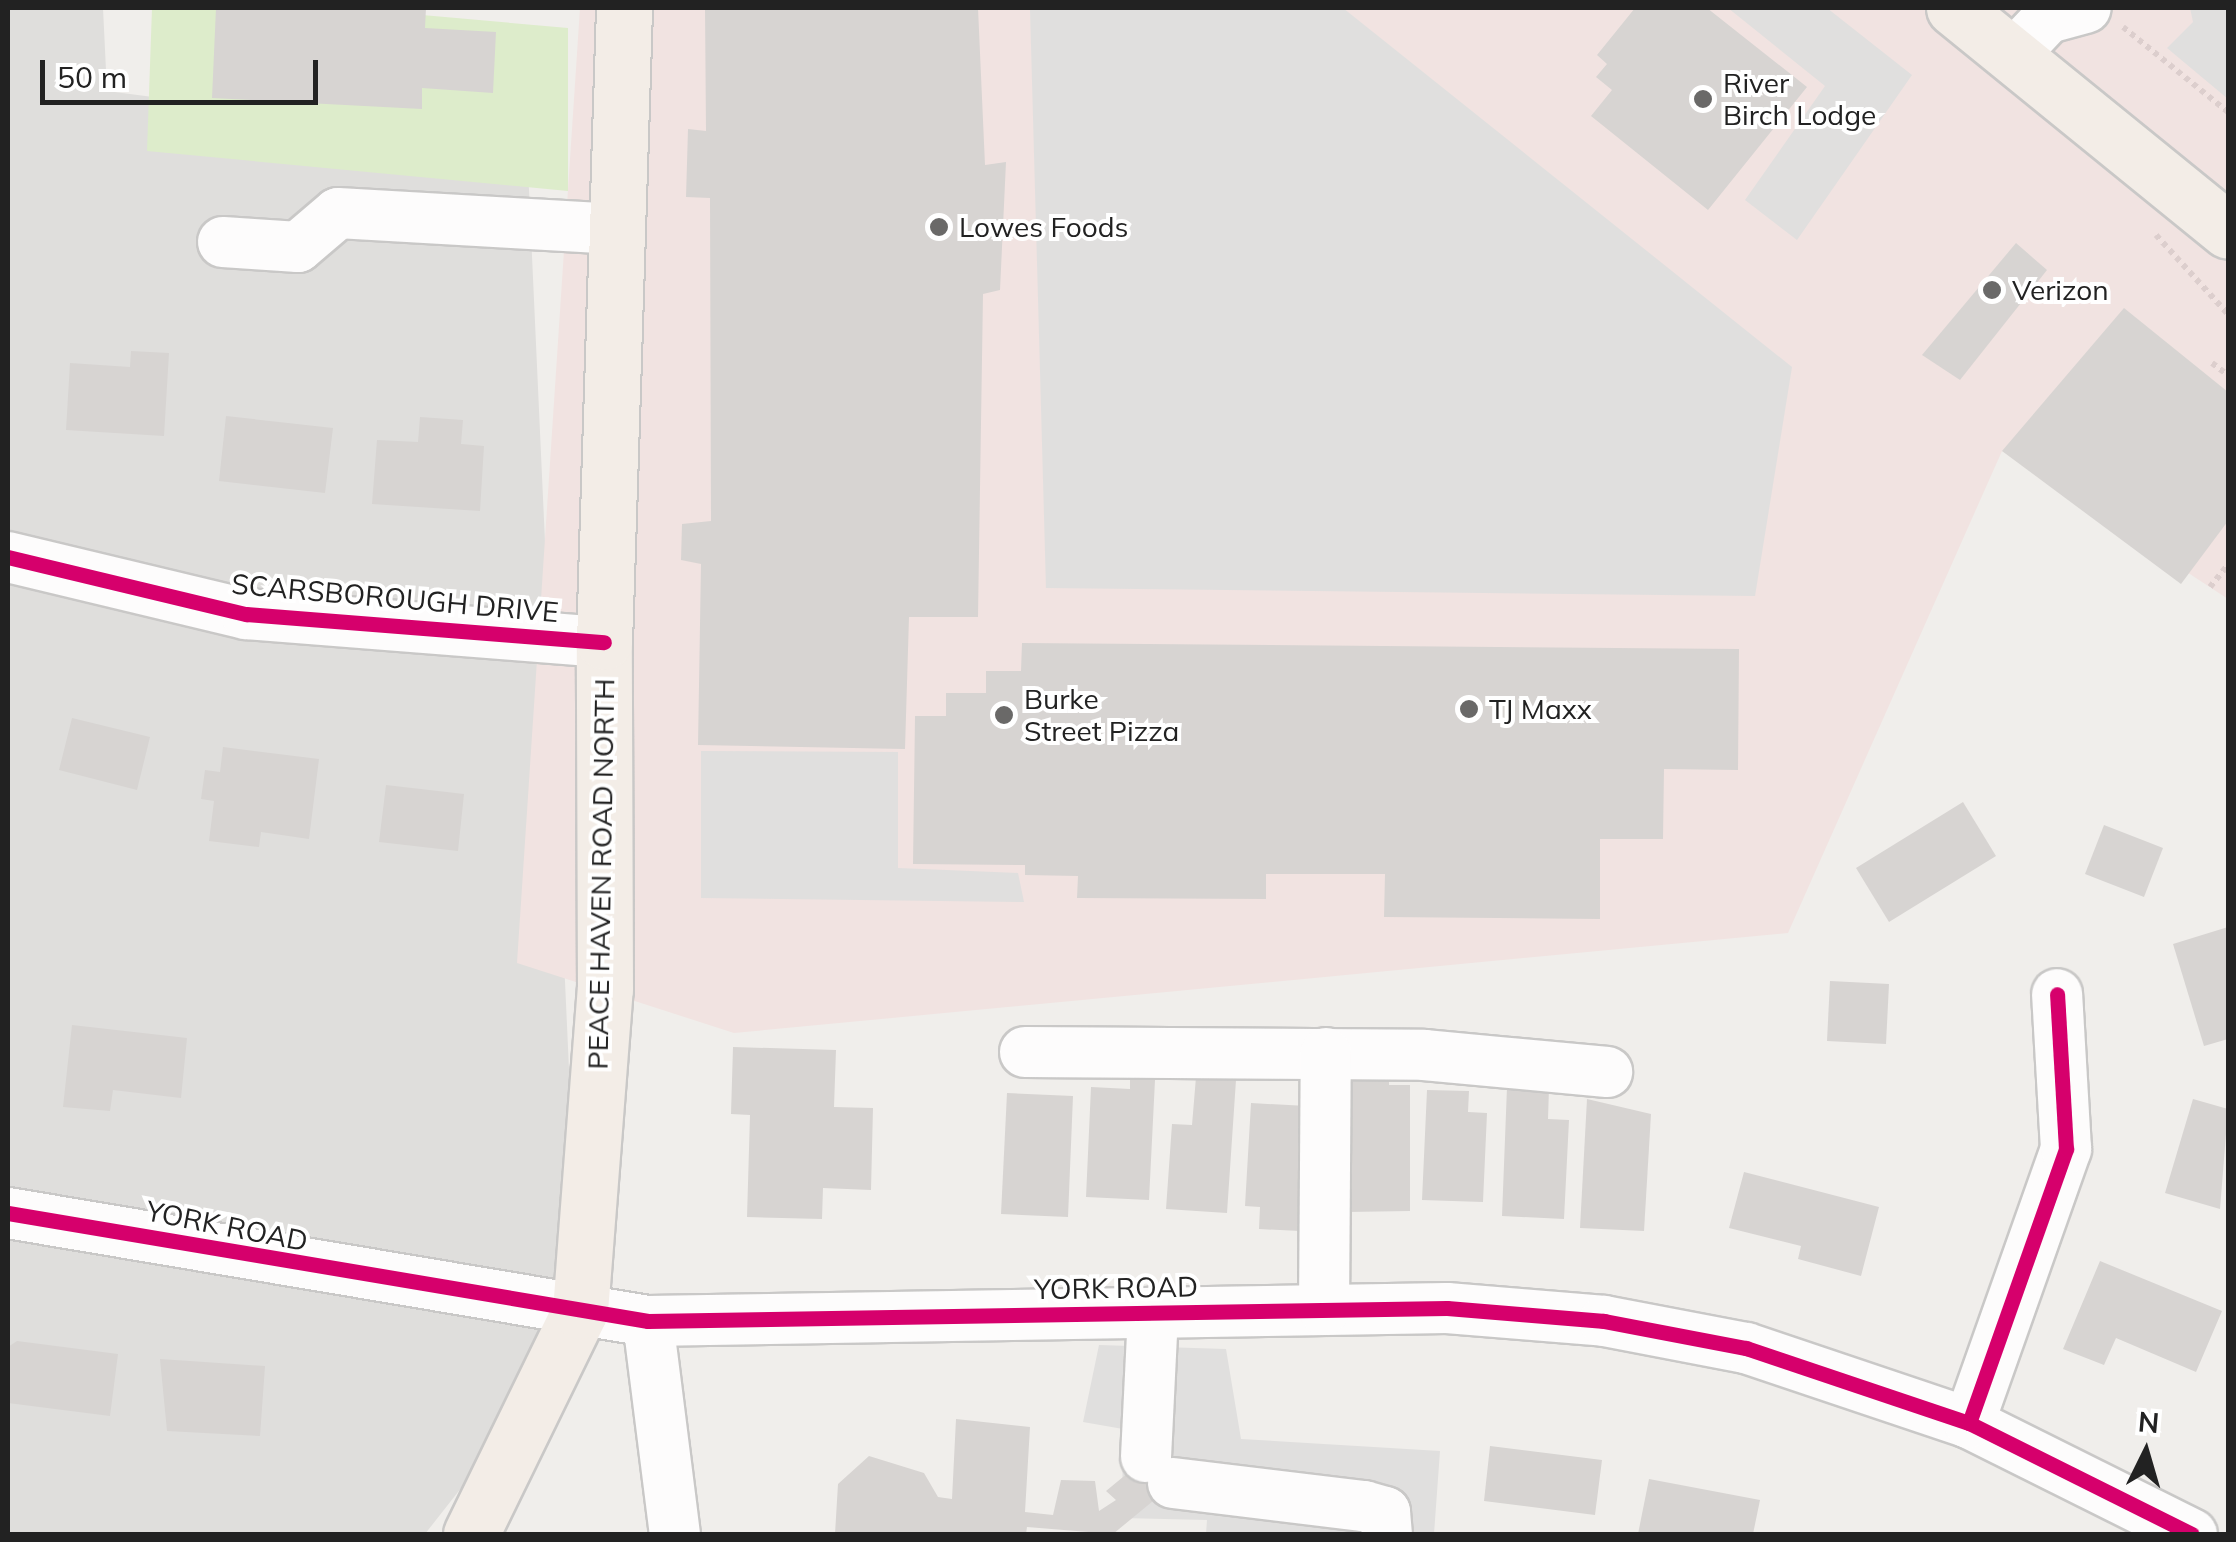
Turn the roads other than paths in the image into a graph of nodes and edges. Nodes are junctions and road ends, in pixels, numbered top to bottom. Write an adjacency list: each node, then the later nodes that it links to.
1 (624, 8): 4 (main road, PEACE HAVEN ROAD NORTH)
2 (1954, 8): 3 (main road)
3 (2063, 23): 5 (main road)
4 (614, 228): 6 (street); 8 (main road, PEACE HAVEN ROAD NORTH)
5 (2228, 231)
6 (223, 242)
7 (8, 557): 8 (street, SCARSBOROUGH DRIVE)
8 (604, 642): 14 (main road, PEACE HAVEN ROAD NORTH)
9 (2058, 994): 18 (street)
10 (1026, 1052): 11 (street)
11 (1326, 1054): 12 (street); 15 (street)
12 (1607, 1072)
13 (8, 1213): 14 (street, YORK ROAD)
14 (580, 1310): 17 (street, YORK ROAD); 20 (main road, PEACE HAVEN ROAD NORTH)
15 (1324, 1310): 16 (street, YORK ROAD); 18 (street, YORK ROAD)
16 (1154, 1312): 17 (street, YORK ROAD); 19 (street)
17 (648, 1321): 21 (street)
18 (1969, 1423): 23 (street, YORK ROAD)
19 (1261, 1517): 22 (street)
20 (472, 1534)
21 (675, 1534)
22 (1388, 1534)
23 (2192, 1534)

